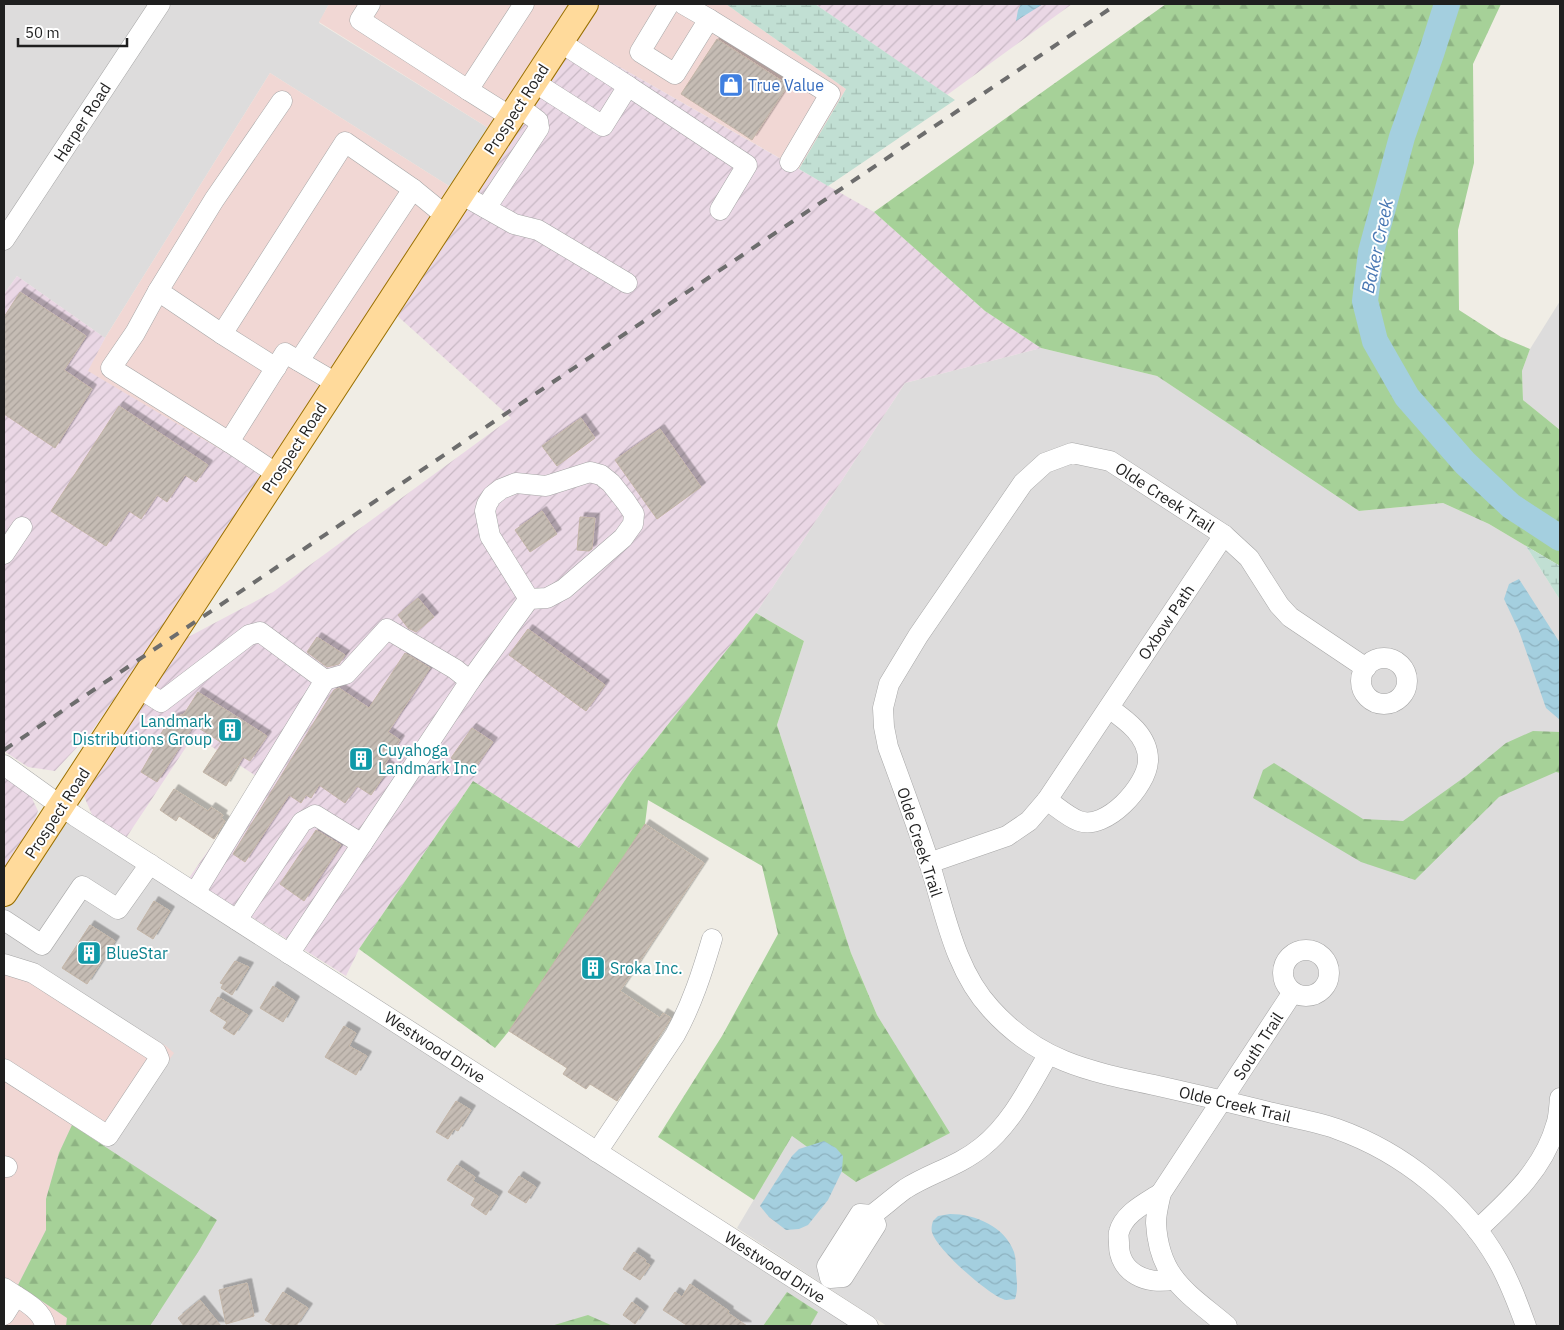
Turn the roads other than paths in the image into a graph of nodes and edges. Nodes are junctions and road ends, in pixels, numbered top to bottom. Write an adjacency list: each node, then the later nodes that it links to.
1 (160, 4): 20 (street, Harper Road)
2 (370, 4): 11 (street)
3 (524, 4): 11 (street)
4 (583, 4): 8 (main road, Prospect Road)
5 (668, 4): 7 (street)
6 (683, 4): 7 (street)
7 (709, 19): 14 (street)
8 (560, 42): 9 (main road, Prospect Road); 10 (street)
9 (534, 82): 10 (street); 13 (main road, Prospect Road)
10 (628, 86): 18 (street)
11 (468, 90): 13 (street)
12 (282, 101): 22 (street)
13 (514, 112): 16 (main road, Prospect Road); 17 (street)
14 (790, 162)
15 (412, 189): 19 (street); 23 (street); 24 (street)
16 (460, 194): 17 (street); 19 (main road, Prospect Road)
17 (486, 208): 21 (street)
18 (720, 210)
19 (446, 216): 26 (main road, Prospect Road)
20 (4, 240)
21 (627, 283)
22 (158, 291): 23 (street); 27 (street)
23 (222, 334): 25 (street)
24 (298, 361): 25 (street); 26 (street)
25 (276, 368): 27 (street)
26 (336, 383): 28 (main road, Prospect Road)
27 (229, 442): 28 (street)
28 (277, 474): 36 (main road, Prospect Road)
29 (22, 527): 31 (street)
30 (1224, 535): 33 (street, Olde Creek Trail); 37 (street, Oxbow Path); 42 (street, Olde Creek Trail)
31 (4, 554)
32 (529, 599): 32 (street); 35 (street)
33 (1366, 668)
34 (325, 680): 35 (street); 36 (street); 45 (street)
35 (470, 681): 41 (street)
36 (139, 688): 40 (main road, Prospect Road)
37 (1109, 708): 39 (street, Oxbow Path); 39 (street)
38 (4, 765): 40 (street, Westwood Drive)
39 (1047, 800): 42 (street, Oxbow Path)
40 (60, 806): 43 (street, Westwood Drive); 44 (main road, Prospect Road)
41 (362, 844): 47 (street); 49 (street)
42 (929, 863): 52 (street, Olde Creek Trail)
43 (150, 864): 45 (street, Westwood Drive); 46 (street)
44 (4, 893)
45 (196, 893): 47 (street, Westwood Drive)
46 (4, 920)
47 (237, 920): 49 (street, Westwood Drive)
48 (712, 939): 56 (street)
49 (289, 954): 56 (street, Westwood Drive)
50 (4, 964): 53 (street)
51 (1293, 992): 55 (street, South Trail)
52 (1048, 1054): 55 (street, Olde Creek Trail); 60 (street)
53 (4, 1069)
54 (1560, 1098): 58 (street)
55 (1222, 1100): 57 (street, South Trail); 58 (street, Olde Creek Trail)
56 (597, 1152): 60 (street, Westwood Drive)
57 (1161, 1193): 59 (street); 59 (street)
58 (1477, 1230): 66 (street, Olde Creek Trail)
59 (1174, 1279): 65 (street)
60 (825, 1287): 64 (street, Westwood Drive)
61 (10, 1292): 62 (street); 63 (street)
62 (4, 1315)
63 (45, 1326)
64 (868, 1326)
65 (1227, 1326)
66 (1526, 1326)

